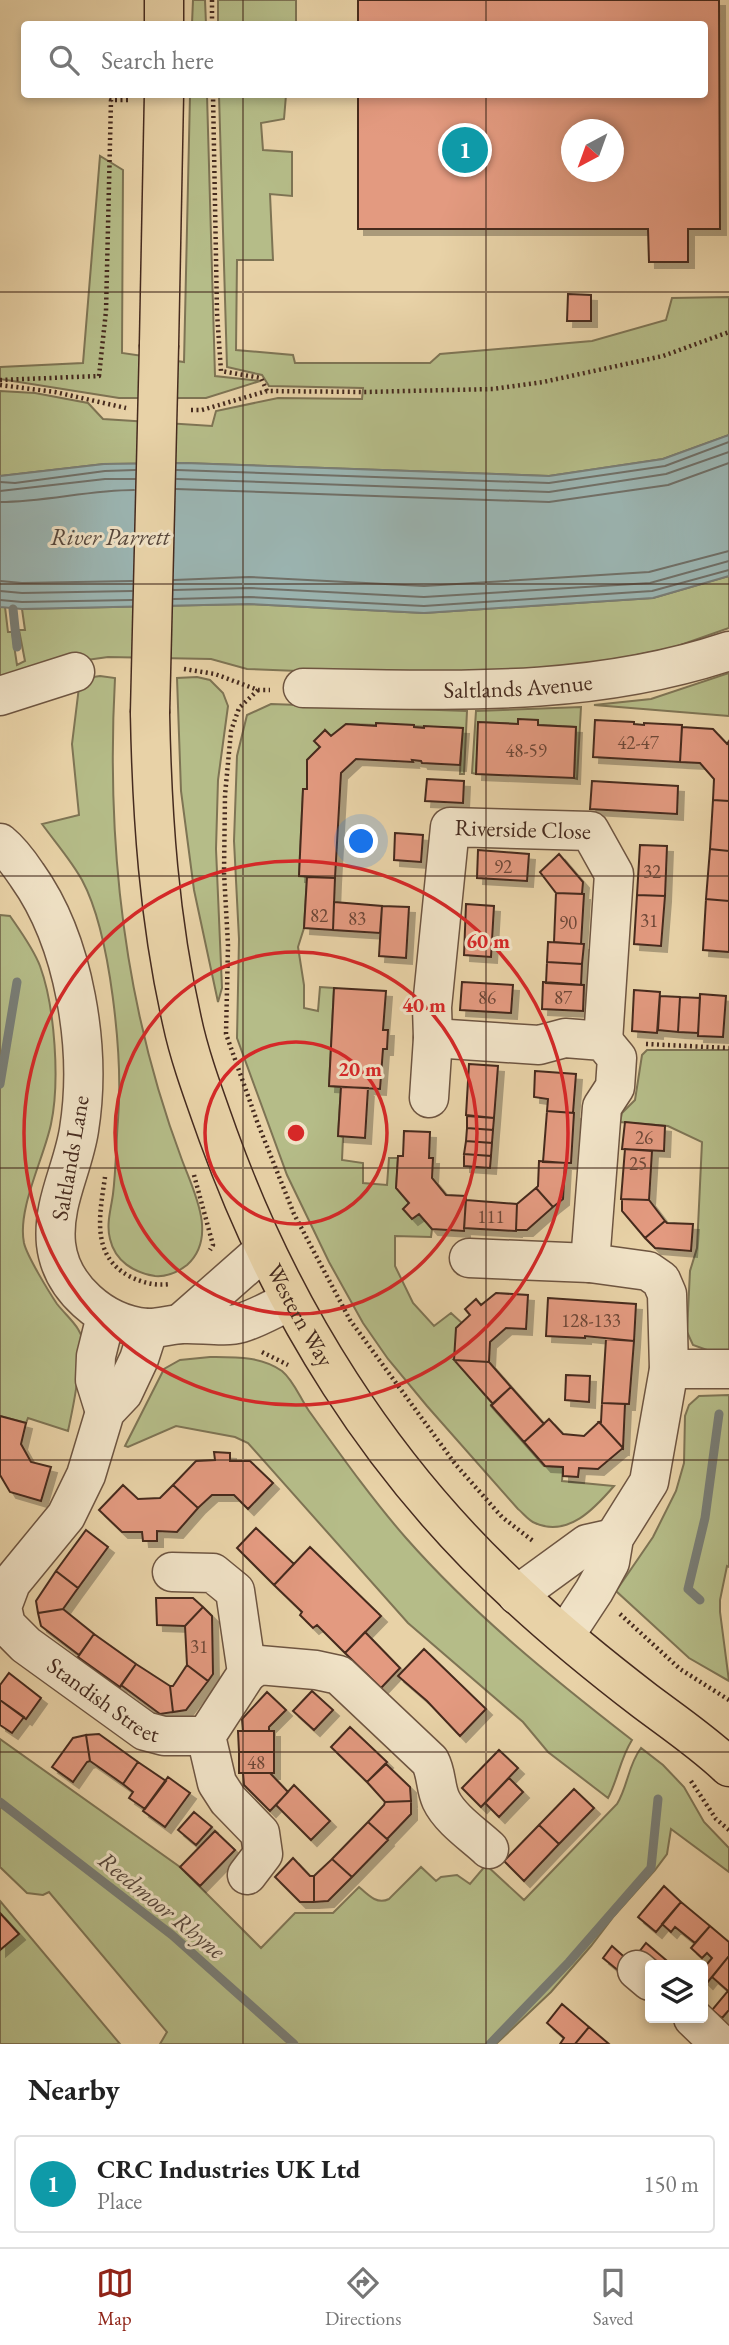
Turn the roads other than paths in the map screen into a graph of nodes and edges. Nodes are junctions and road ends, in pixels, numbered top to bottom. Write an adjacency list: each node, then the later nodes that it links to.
1 (149, 98): 10 (main road, Western Way, bridge)
2 (729, 650): 4 (street, Saltlands Avenue)
3 (75, 672): 5 (street)
4 (303, 688)
5 (0, 696)
6 (0, 843): 14 (street, Saltlands Lane)
7 (433, 1038): 8 (street); 8 (street, Riverside Close); 9 (street, Riverside Close)
8 (603, 1041): 12 (street, Riverside Close)
9 (429, 1098)
10 (264, 1251): 13 (main road, Western Way); 15 (street)
11 (469, 1258): 12 (street)
12 (590, 1264): 16 (street)
13 (290, 1301): 15 (street, Saltlands Lane); 21 (main road, Western Way)
14 (106, 1316): 15 (street, Saltlands Lane); 18 (street)
15 (164, 1326): 18 (street, Standish Street)
16 (668, 1369): 17 (street); 19 (street)
17 (729, 1369)
18 (105, 1412): 24 (street, Standish Street)
19 (614, 1538): 21 (street); 22 (street)
20 (172, 1572): 23 (street)
21 (517, 1595): 22 (main road, Western Way)
22 (565, 1635): 25 (main road, Western Way)
23 (247, 1673): 24 (street); 26 (street)
24 (206, 1736): 27 (street)
25 (729, 1767)
26 (489, 1849)
27 (247, 1875)
28 (698, 2023): 29 (street)
29 (720, 2044)

